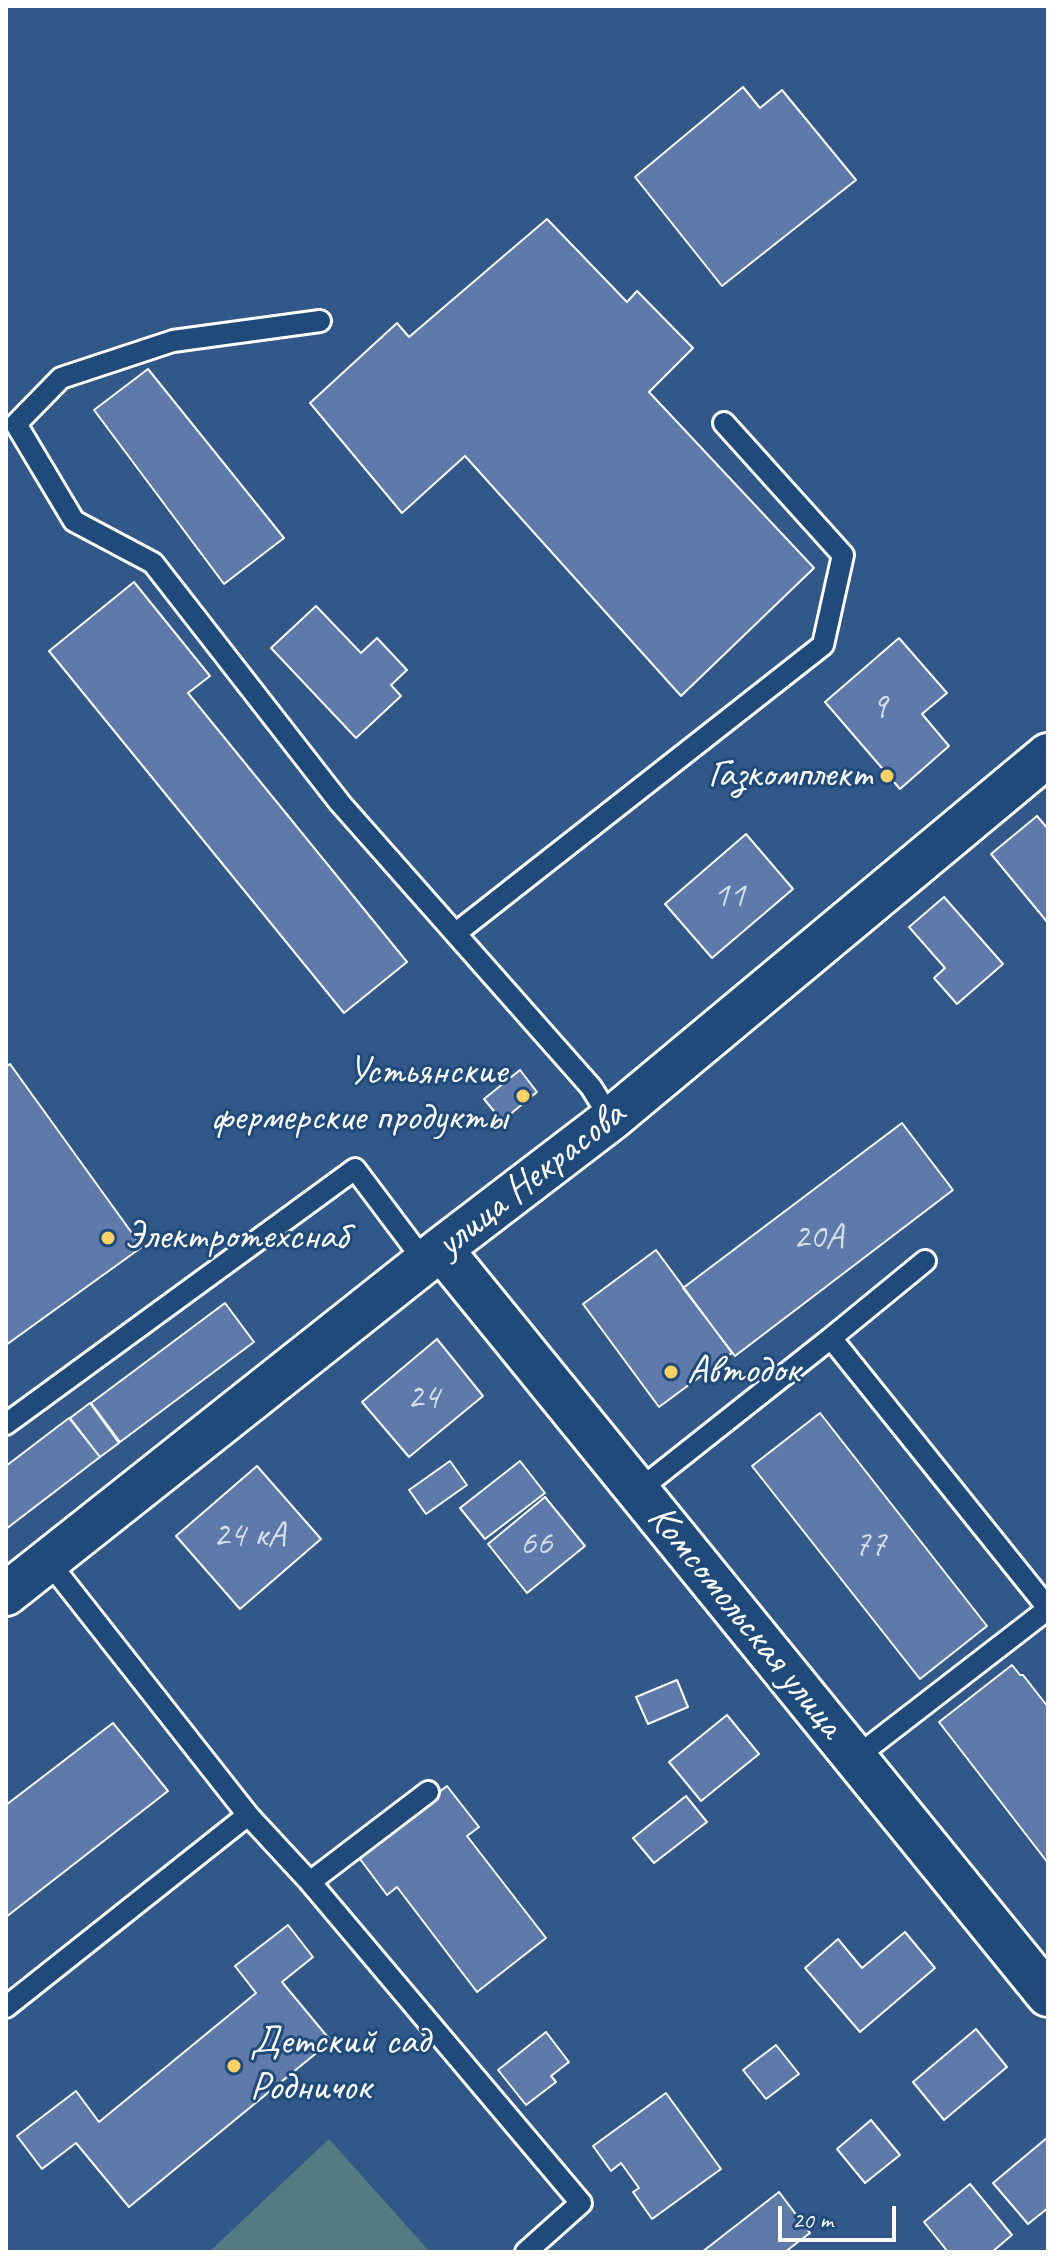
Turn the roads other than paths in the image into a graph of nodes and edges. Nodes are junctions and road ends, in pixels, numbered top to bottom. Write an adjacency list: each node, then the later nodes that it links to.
1 (320, 321): 4 (lane)
2 (724, 423): 4 (lane)
3 (1048, 755): 5 (street, улица Некрасова)
4 (456, 933): 5 (lane)
5 (611, 1119): 6 (street, улица Некрасова)
6 (433, 1256): 9 (lane); 10 (street, Комсомольская улица); 11 (street, улица Некрасова)
7 (925, 1261): 8 (lane)
8 (831, 1338): 10 (lane); 13 (lane)
9 (6, 1424)
10 (639, 1490): 14 (street, Комсомольская улица)
11 (48, 1561): 12 (street, улица Некрасова); 16 (lane)
12 (6, 1594)
13 (1048, 1608): 14 (lane)
14 (855, 1758): 18 (street, Комсомольская улица)
15 (428, 1792): 17 (lane)
16 (248, 1815): 17 (lane); 19 (lane)
17 (310, 1882): 20 (lane)
18 (1048, 1995)
19 (6, 2007)
20 (526, 2252)

